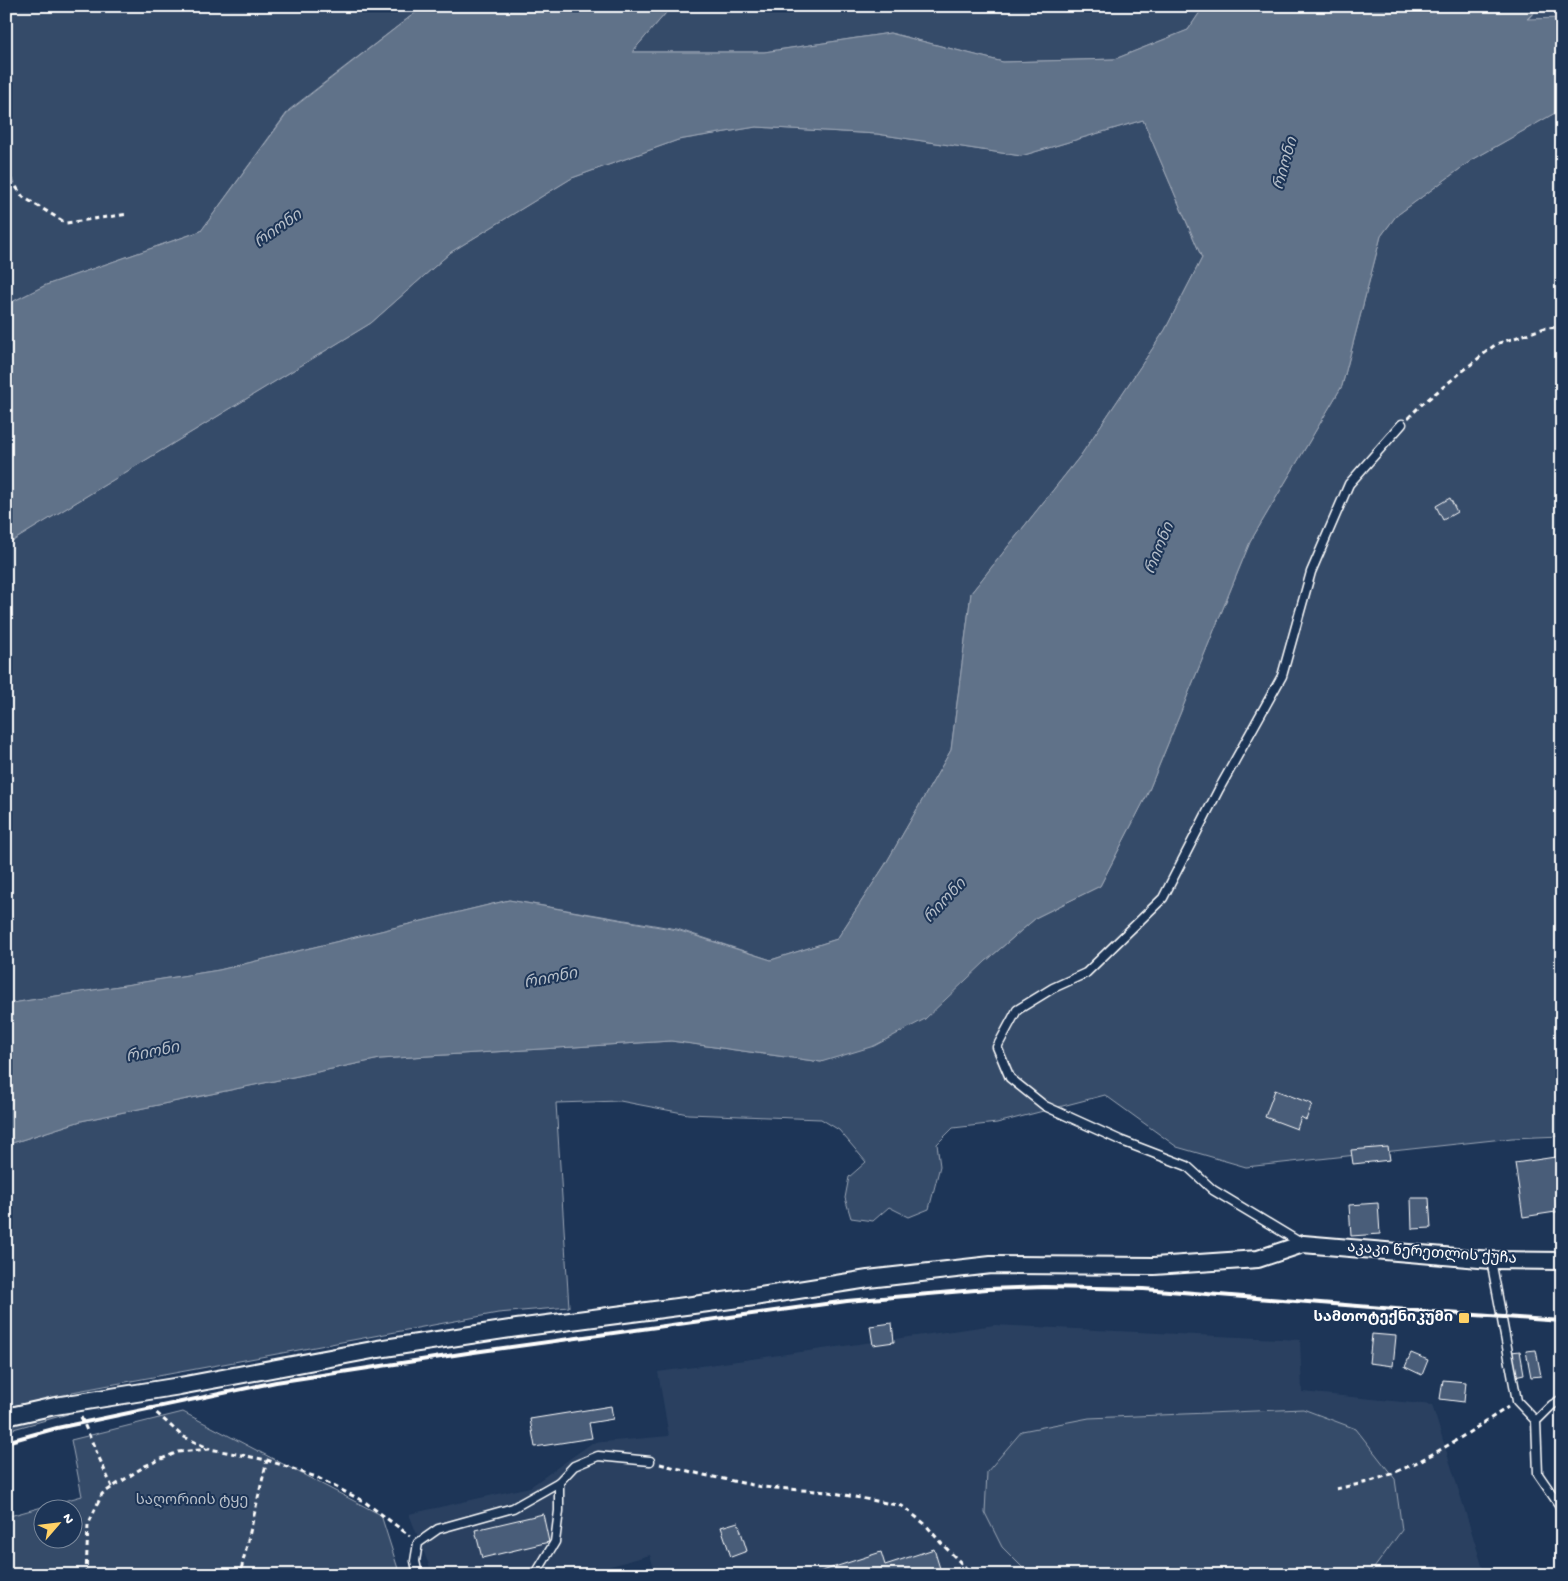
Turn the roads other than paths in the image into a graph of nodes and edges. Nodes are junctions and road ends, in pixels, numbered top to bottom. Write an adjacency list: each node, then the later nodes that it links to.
1 (1402, 424): 2 (lane)
2 (1303, 1244): 3 (street, აკაკი წერეთლის ქუჩა); 6 (street)
3 (1491, 1260): 4 (street, აკაკი წერეთლის ქუჩა); 7 (lane)
4 (1562, 1261)
5 (1562, 1400): 7 (lane)
6 (6, 1417)
7 (1536, 1421): 10 (lane)
8 (650, 1461): 9 (lane)
9 (559, 1482): 11 (lane); 12 (lane)
10 (1562, 1508)
11 (418, 1575)
12 (535, 1575)

